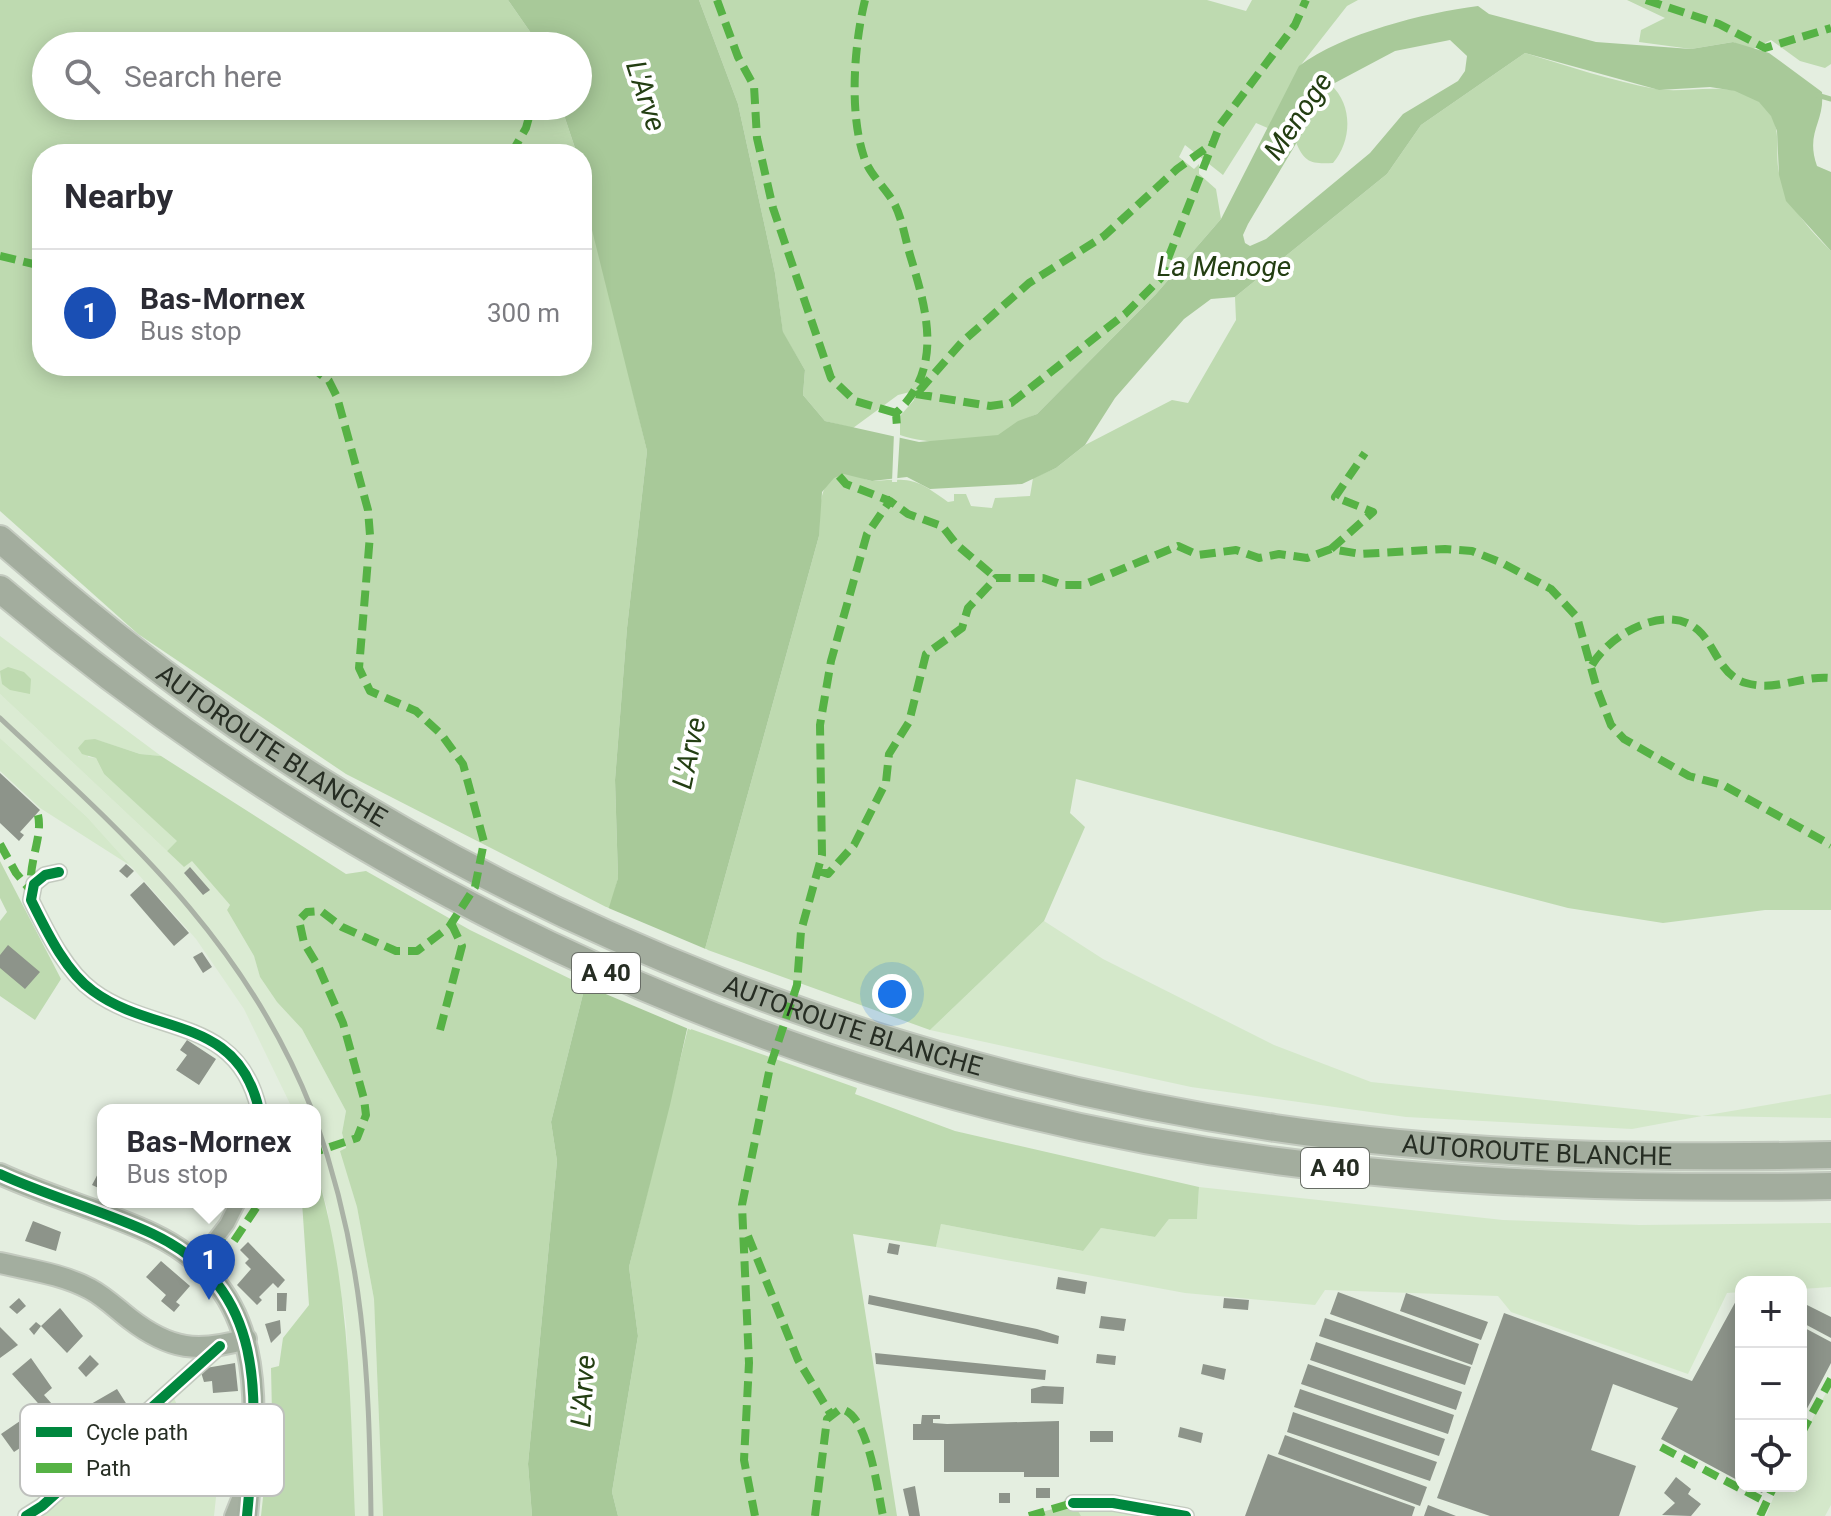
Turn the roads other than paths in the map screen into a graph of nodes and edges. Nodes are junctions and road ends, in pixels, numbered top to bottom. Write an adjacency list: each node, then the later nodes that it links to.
1 (0, 539): 5 (highway, AUTOROUTE BLANCHE / A 40)
2 (0, 589): 7 (highway, AUTOROUTE BLANCHE / A 40)
3 (59, 872): 4 (street)
4 (257, 1104)
5 (1831, 1155)
6 (0, 1174): 10 (main road)
7 (1831, 1186)
8 (235, 1208): 10 (street)
9 (0, 1263): 12 (main road)
10 (197, 1263): 11 (main road)
11 (246, 1339): 12 (main road); 14 (main road)
12 (220, 1346): 13 (street)
13 (155, 1404)
14 (254, 1404)
15 (53, 1496): 19 (street)
16 (240, 1496): 20 (street)
17 (249, 1496): 21 (main road)
18 (1073, 1503): 22 (street)
19 (26, 1516)
20 (232, 1516)
21 (247, 1516)
22 (1186, 1516)

